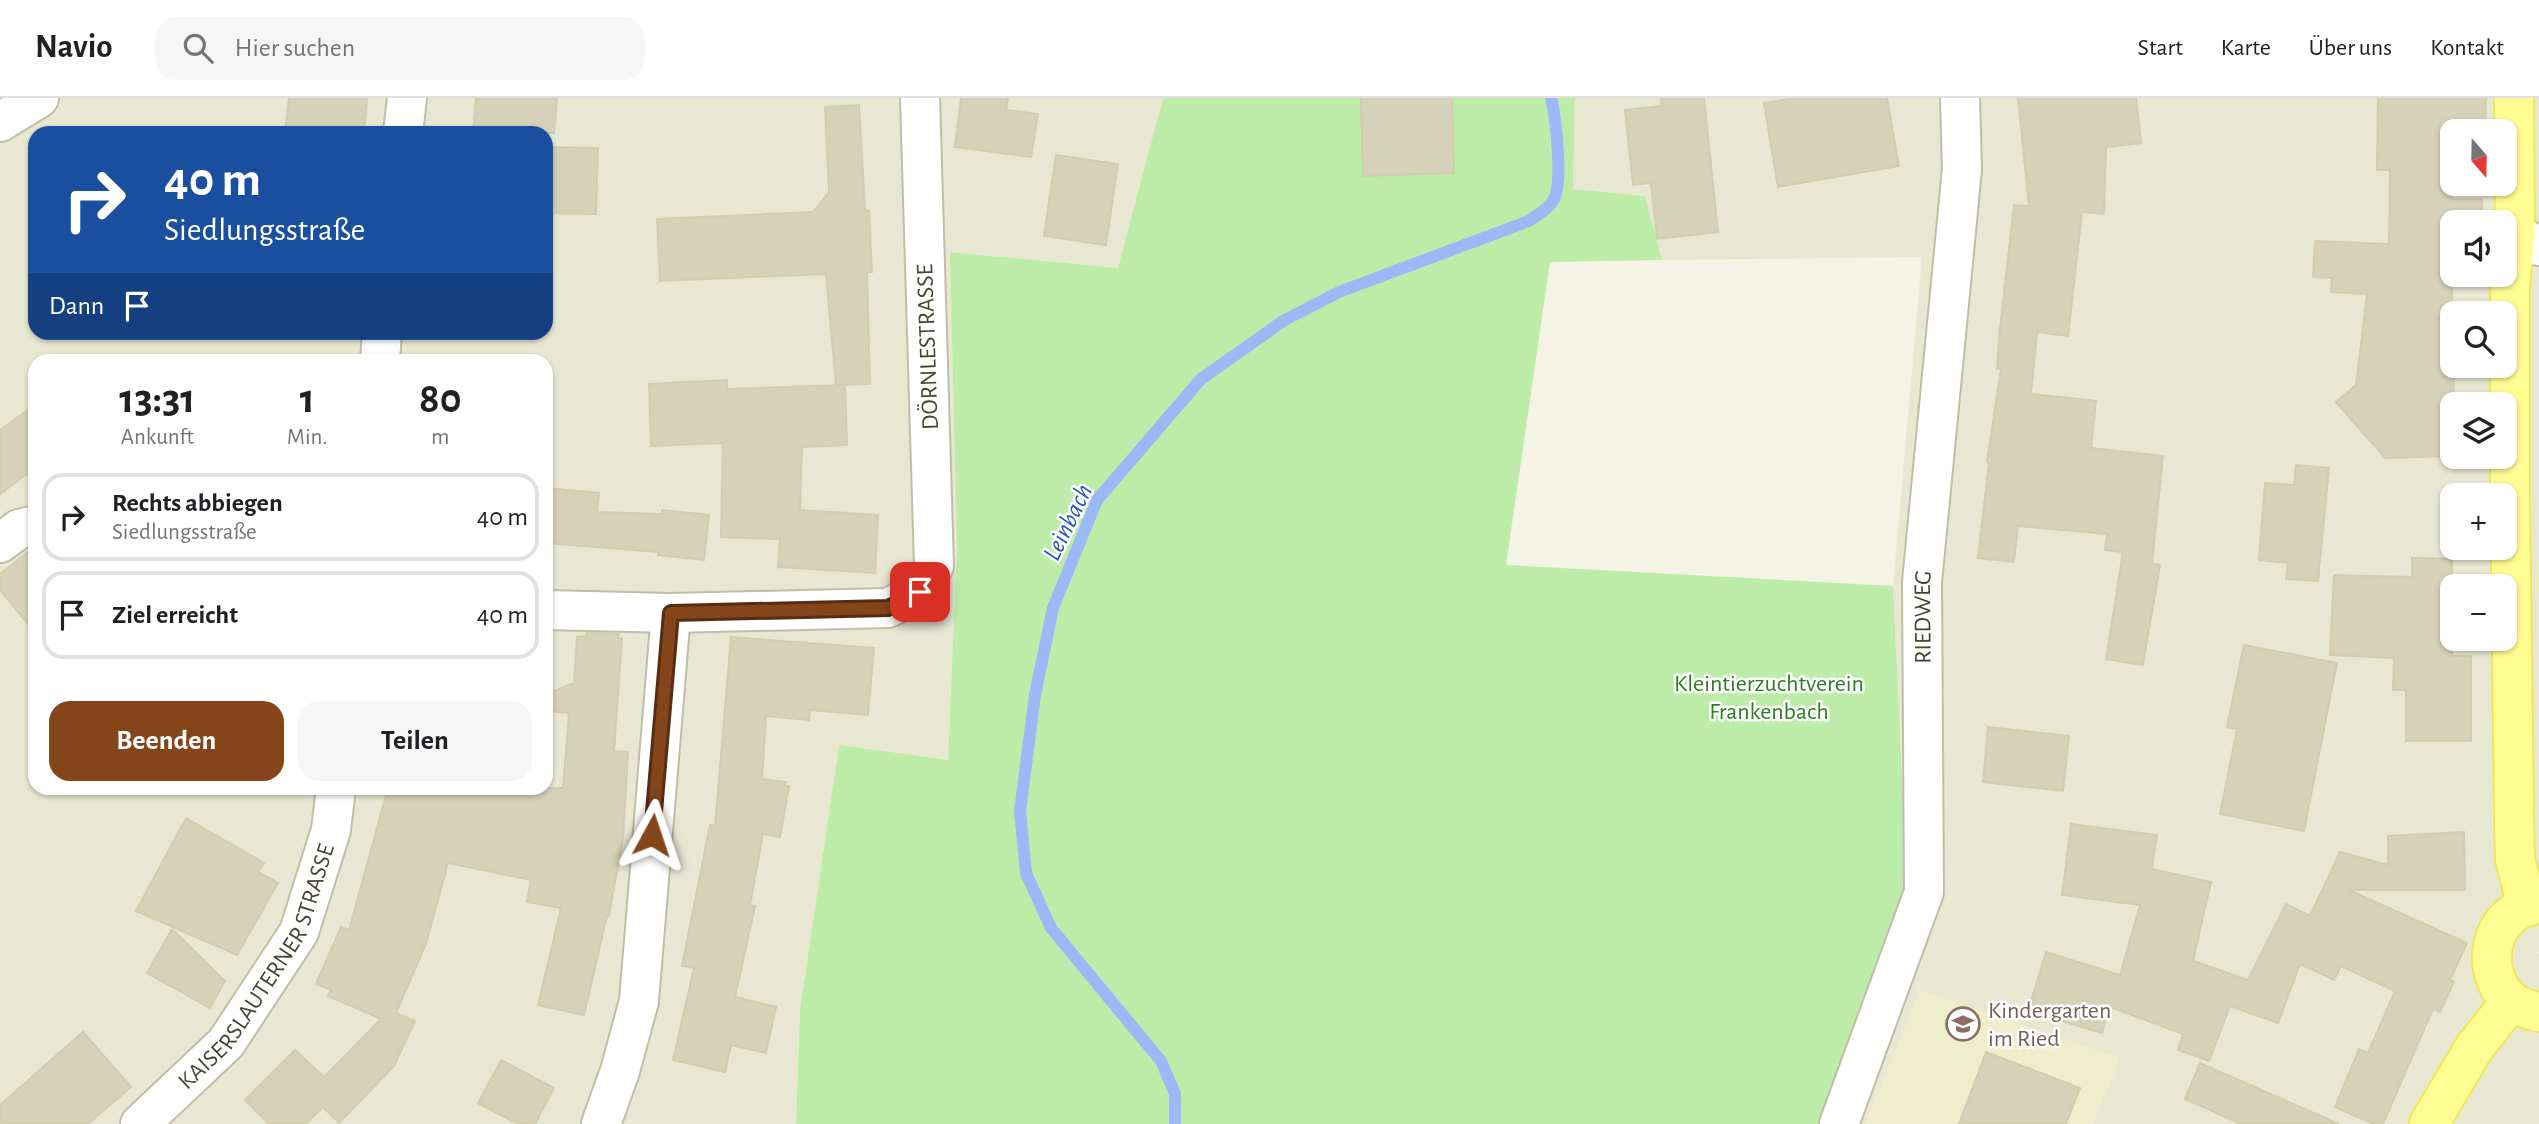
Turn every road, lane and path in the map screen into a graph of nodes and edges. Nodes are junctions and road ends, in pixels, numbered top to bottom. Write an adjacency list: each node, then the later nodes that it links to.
1 (39, 98): 6 (street)
2 (407, 98): 7 (street)
3 (920, 98): 12 (street, DÖRNLESTRASSE)
4 (1960, 98): 18 (street, RIEDWEG)
5 (2514, 98): 8 (main road)
6 (0, 121)
7 (404, 126)
8 (2527, 240): 14 (main road)
9 (28, 527): 10 (street)
10 (0, 543)
11 (553, 610): 12 (street)
12 (671, 613): 17 (street)
13 (335, 795): 16 (street, KAISERSLAUTERNER STRASSE)
14 (2533, 905): 15 (main road)
15 (2525, 1007): 19 (main road)
16 (140, 1124)
17 (601, 1124)
18 (1839, 1124)
19 (2429, 1124)

